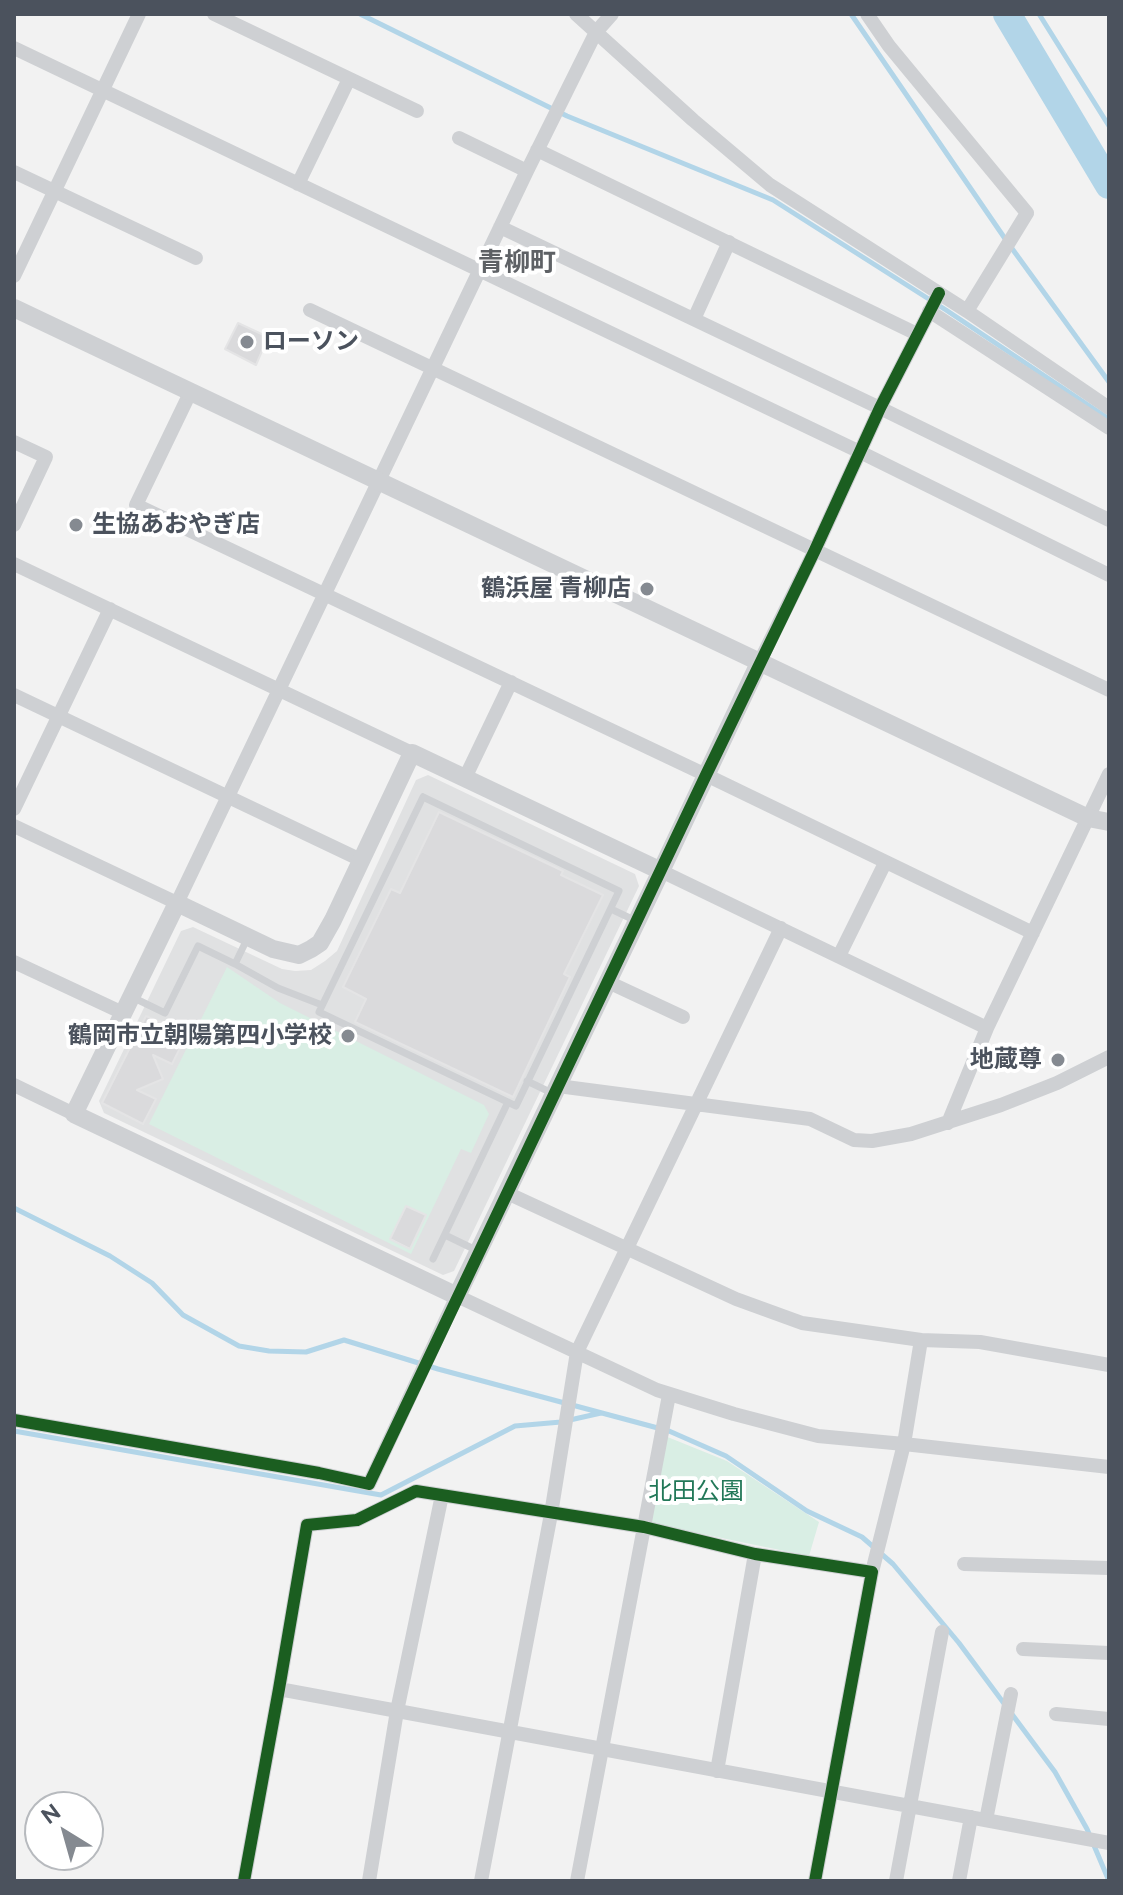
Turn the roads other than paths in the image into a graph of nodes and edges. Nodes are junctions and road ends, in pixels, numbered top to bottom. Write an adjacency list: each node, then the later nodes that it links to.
1 (139, 14): 9 (street)
2 (214, 14): 8 (street)
3 (576, 14): 6 (street)
4 (612, 14): 6 (street)
5 (867, 14): 26 (street)
6 (596, 32): 12 (street); 22 (street)
7 (14, 48): 9 (street)
8 (349, 79): 10 (street); 15 (street)
9 (102, 91): 15 (street); 16 (street)
10 (417, 111)
11 (459, 138): 13 (street)
12 (537, 150): 13 (street); 18 (street)
13 (527, 171): 17 (street)
14 (14, 172): 16 (street)
15 (298, 184): 20 (street)
16 (55, 191): 19 (street); 21 (street)
17 (500, 227): 20 (street); 27 (street)
18 (729, 242): 27 (street); 28 (street)
19 (196, 258)
20 (479, 270): 29 (street); 35 (street)
21 (14, 276)
22 (939, 293): 25 (street); 26 (street)
23 (14, 308): 30 (street)
24 (310, 310): 29 (street)
25 (929, 311): 28 (street); 33 (street)
26 (967, 311): 32 (street)
27 (694, 319): 31 (street)
28 (917, 334): 31 (street)
29 (432, 368): 36 (street); 39 (street)
30 (191, 391): 36 (street); 42 (street)
31 (880, 408): 35 (street); 37 (street)
32 (1109, 408)
33 (1109, 428)
34 (14, 442): 38 (street)
35 (860, 452): 39 (street); 41 (street)
36 (378, 481): 42 (street); 44 (street)
37 (1109, 520)
38 (14, 525)
39 (815, 550): 44 (street); 47 (street)
40 (14, 564): 43 (street)
41 (1109, 575)
42 (324, 593): 45 (street); 46 (street)
43 (110, 609): 46 (street); 49 (street)
44 (759, 663): 52 (street); 56 (street)
45 (511, 682): 52 (street); 53 (street)
46 (278, 689): 50 (street); 54 (street)
47 (1109, 690)
48 (14, 695): 49 (street)
49 (58, 716): 54 (street); 55 (street)
50 (412, 753): 53 (street); 59 (street)
51 (1109, 774): 56 (street)
52 (706, 775): 60 (street); 61 (street)
53 (465, 778): 61 (street)
54 (227, 797): 59 (street); 62 (street)
55 (14, 809)
56 (1088, 818): 57 (street); 66 (street)
57 (1109, 822)
58 (14, 826): 62 (street)
59 (361, 860): 67 (street)
60 (885, 863): 66 (street); 68 (street)
61 (661, 871): 64 (street); 65 (street)
62 (177, 903): 67 (street); 72 (street)
63 (611, 909): 64 (lane); 73 (lane); 77 (lane)
64 (636, 921): 71 (street)
65 (781, 928): 68 (street); 81 (street)
66 (1033, 933): 75 (street)
67 (248, 937): 70 (lane)
68 (839, 956): 75 (street)
69 (14, 962): 72 (street)
70 (235, 964): 72 (lane); 73 (lane)
71 (608, 982): 74 (street); 79 (street)
72 (127, 1005): 82 (street)
73 (322, 1005): 80 (lane)
74 (683, 1017)
75 (987, 1028): 83 (street)
76 (1109, 1057): 83 (street)
77 (527, 1081): 79 (lane); 80 (lane)
78 (14, 1085): 82 (street)
79 (556, 1090): 81 (street); 84 (street)
80 (508, 1102): 85 (lane)
81 (698, 1103): 83 (street); 86 (street)
82 (74, 1114): 89 (street)
83 (948, 1123)
84 (507, 1193): 86 (street); 87 (street)
85 (445, 1235): 87 (lane); 88 (lane)
86 (626, 1248): 90 (street); 91 (street)
87 (478, 1251): 89 (street)
88 (433, 1259)
89 (457, 1296): 91 (street); 94 (street)
90 (921, 1340): 92 (street); 95 (street)
91 (577, 1352): 93 (street); 98 (street)
92 (1109, 1365)
93 (669, 1395): 95 (street); 99 (street)
94 (14, 1420)
95 (904, 1444): 96 (street); 103 (street)
96 (1109, 1467)
97 (442, 1495): 98 (street); 107 (street); 109 (street)
98 (551, 1514): 99 (street); 112 (street)
99 (644, 1527): 100 (street); 113 (street)
100 (755, 1554): 103 (street); 114 (street)
101 (964, 1564): 102 (street)
102 (1109, 1568)
103 (872, 1572): 115 (street)
104 (942, 1632): 116 (street)
105 (1023, 1649): 106 (street)
106 (1109, 1653)
107 (279, 1689): 109 (street); 119 (street)
108 (1011, 1694): 117 (street)
109 (397, 1711): 112 (street); 120 (street)
110 (1056, 1714): 111 (street)
111 (1109, 1719)
112 (508, 1732): 113 (street); 121 (street)
113 (600, 1750): 114 (street); 122 (street)
114 (717, 1771): 115 (street)
115 (830, 1792): 116 (street); 123 (street)
116 (910, 1806): 117 (street); 124 (street)
117 (978, 1818): 118 (street); 125 (street)
118 (1109, 1843)
119 (244, 1881)
120 (369, 1881)
121 (481, 1881)
122 (577, 1881)
123 (815, 1881)
124 (896, 1881)
125 (959, 1881)

